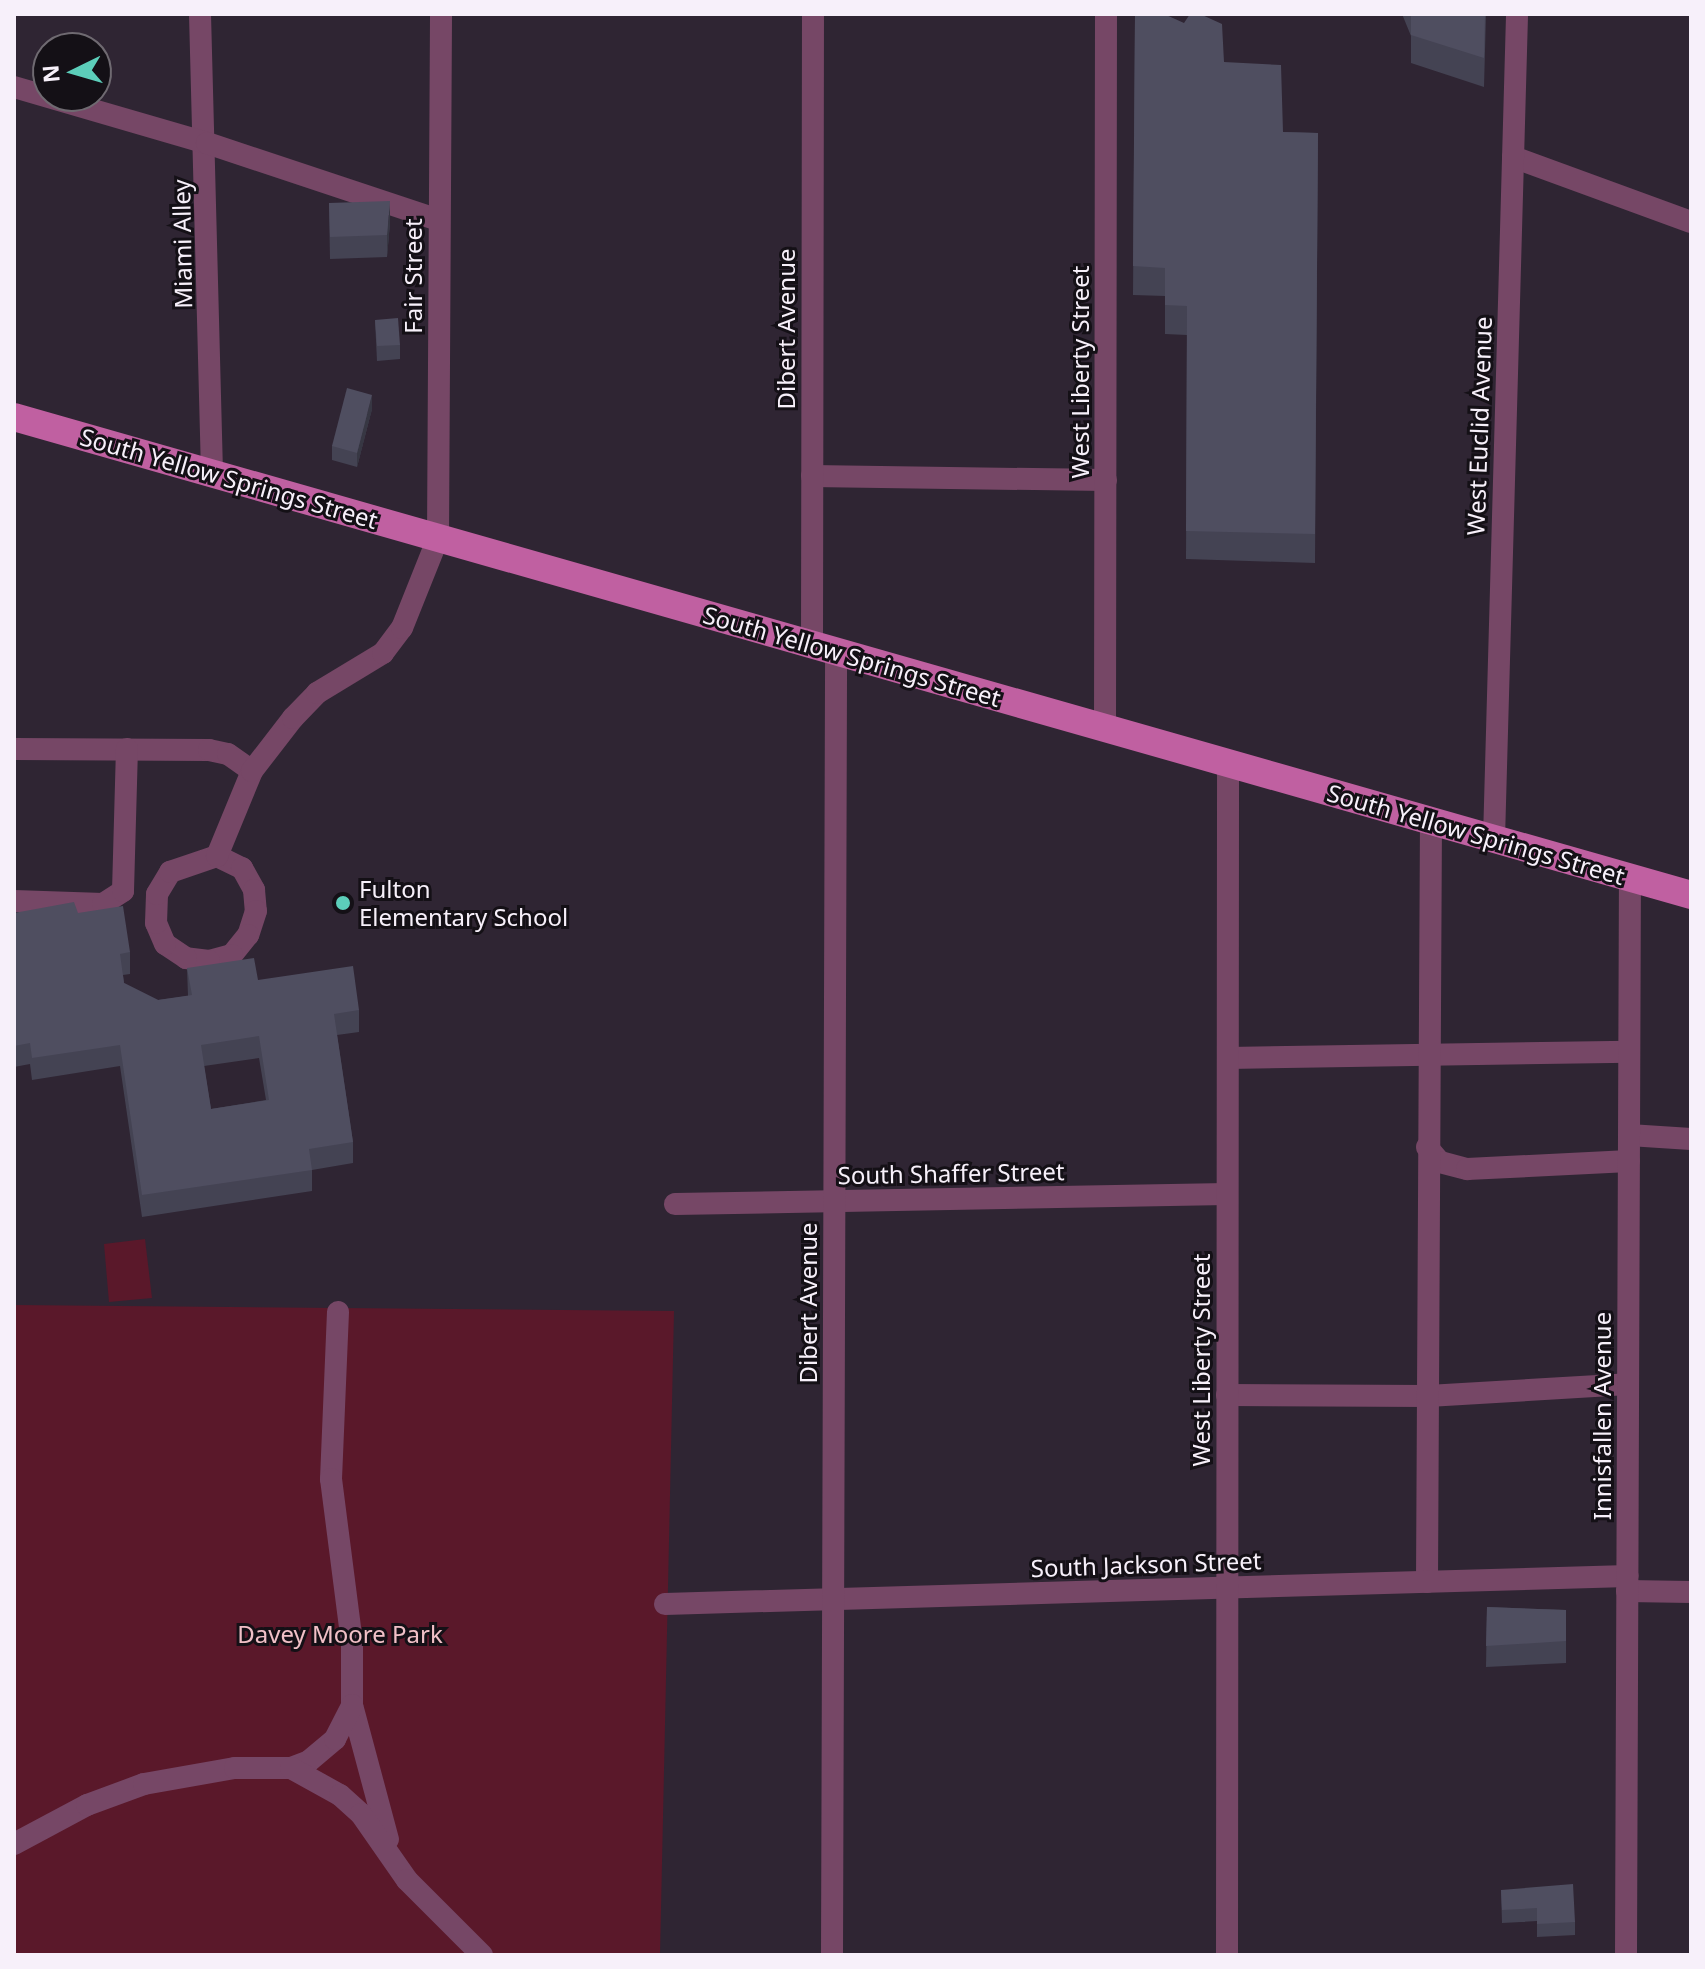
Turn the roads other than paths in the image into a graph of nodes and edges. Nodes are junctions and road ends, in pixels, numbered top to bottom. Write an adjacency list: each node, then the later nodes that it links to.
1 (200, 14): 7 (street, Miami Alley)
2 (441, 14): 9 (street, Fair Street)
3 (813, 14): 13 (street, Dibert Avenue)
4 (1106, 14): 14 (street, West Liberty Street)
5 (1517, 14): 8 (street, West Euclid Avenue)
6 (14, 87): 7 (street)
7 (207, 143): 9 (street); 12 (street, Miami Alley)
8 (1513, 157): 10 (street); 23 (street, West Euclid Avenue)
9 (439, 220): 15 (street, Fair Street)
10 (1691, 222)
11 (14, 417): 12 (main road, South Yellow Springs Street)
12 (212, 473): 15 (main road, South Yellow Springs Street)
13 (812, 476): 14 (street); 16 (street, Dibert Avenue)
14 (1106, 480): 17 (street, West Liberty Street)
15 (438, 538): 16 (main road, South Yellow Springs Street); 21 (street)
16 (824, 648): 17 (main road, South Yellow Springs Street); 36 (street, Dibert Avenue)
17 (1105, 730): 20 (main road, South Yellow Springs Street)
18 (14, 749): 19 (street)
19 (127, 749): 21 (street); 27 (street)
20 (1228, 764): 22 (main road, South Yellow Springs Street); 29 (street, West Liberty Street)
21 (252, 771): 24 (street)
22 (1431, 821): 23 (main road, South Yellow Springs Street); 30 (street)
23 (1494, 839): 25 (main road, South Yellow Springs Street)
24 (217, 856): 24 (street)
25 (1630, 877): 26 (main road, South Yellow Springs Street); 28 (street, Innisfallen Avenue)
26 (1691, 895)
27 (14, 901)
28 (1629, 1052): 30 (street); 31 (street, Innisfallen Avenue)
29 (1228, 1058): 30 (street); 35 (street, West Liberty Street)
30 (1427, 1058): 33 (street)
31 (1629, 1135): 32 (street); 34 (street, Innisfallen Avenue)
32 (1691, 1139)
33 (1427, 1147): 34 (street); 41 (street)
34 (1629, 1161): 39 (street, Innisfallen Avenue)
35 (1227, 1194): 36 (street, South Shaffer Street); 40 (street, West Liberty Street)
36 (835, 1201): 37 (street, South Shaffer Street); 46 (street, Dibert Avenue)
37 (675, 1204)
38 (338, 1312): 48 (street)
39 (1628, 1384): 41 (street); 43 (street, Innisfallen Avenue)
40 (1227, 1395): 41 (street); 44 (street, West Liberty Street)
41 (1428, 1396): 42 (street)
42 (1427, 1582): 43 (street, South Jackson Street); 44 (street, South Jackson Street)
43 (1628, 1583): 45 (street, South Jackson Street); 55 (street, Innisfallen Avenue)
44 (1227, 1588): 46 (street, South Jackson Street); 54 (street, West Liberty Street)
45 (1691, 1592)
46 (833, 1599): 47 (street, South Jackson Street); 53 (street, Dibert Avenue)
47 (665, 1604)
48 (352, 1705): 49 (street); 51 (street)
49 (291, 1768): 50 (street); 51 (street)
50 (14, 1844)
51 (394, 1860): 52 (street)
52 (482, 1955)
53 (832, 1955)
54 (1227, 1955)
55 (1626, 1955)

